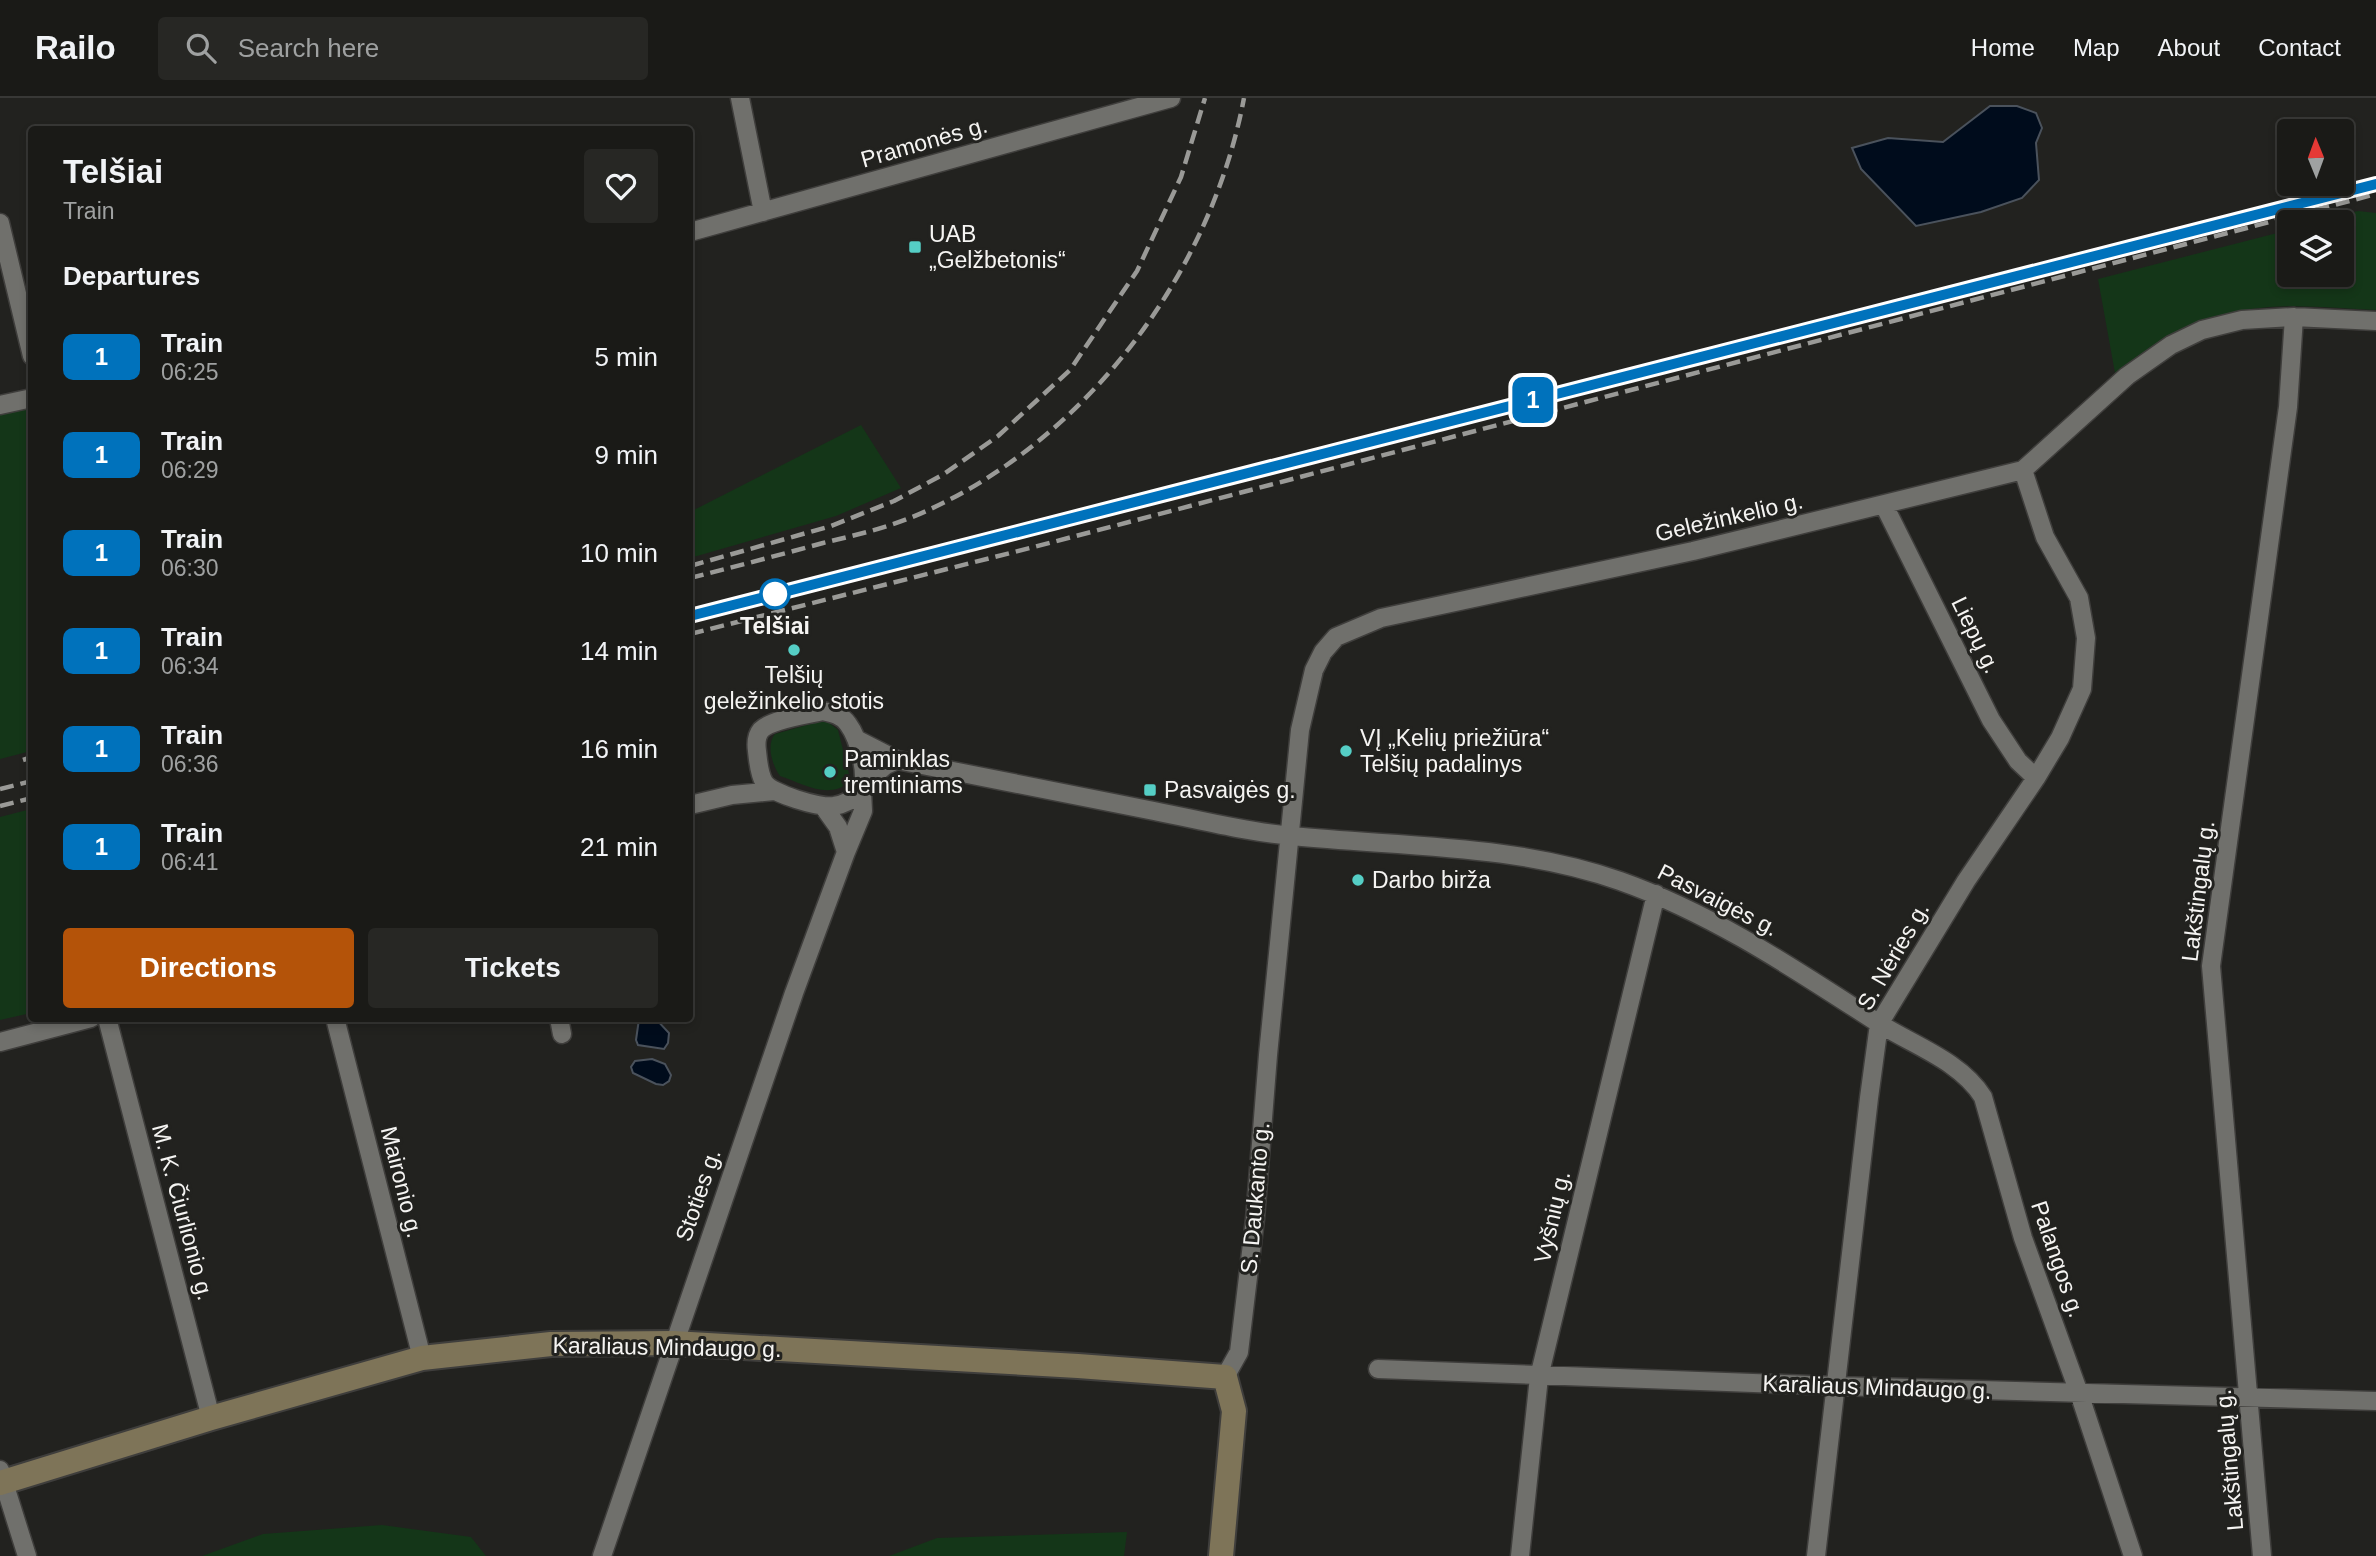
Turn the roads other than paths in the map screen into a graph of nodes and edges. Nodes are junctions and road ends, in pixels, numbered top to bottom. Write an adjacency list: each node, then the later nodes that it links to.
1 (740, 98): 3 (street)
2 (1171, 98): 3 (street, Pramonės g.)
3 (763, 212): 5 (street, Pramonės g.)
4 (0, 223): 8 (street)
5 (693, 231)
6 (2294, 317): 7 (street, Geležinkelio g.); 11 (street, Geležinkelio g.); 37 (street, Lakštingalų g.)
7 (2376, 321)
8 (28, 339)
9 (28, 399): 10 (street)
10 (0, 405)
11 (2023, 470): 12 (street, Geležinkelio g.); 16 (street, S. Nėries g.)
12 (1884, 505): 16 (street, Liepų g.); 22 (street, Geležinkelio g.)
13 (856, 739): 14 (street); 15 (street, Pasvaigės g.); 17 (street)
14 (757, 754): 18 (street); 19 (street)
15 (897, 760): 17 (street); 22 (street, Pasvaigės g.)
16 (2036, 778): 28 (street, S. Nėries g.)
17 (863, 787): 21 (street); 23 (street, Stoties g.)
18 (774, 792): 19 (street); 21 (street)
19 (732, 794): 20 (street)
20 (693, 804)
21 (823, 806): 23 (street)
22 (1290, 836): 24 (street, Pasvaigės g.); 33 (street, S. Daukanto g.)
23 (846, 852): 30 (street, Stoties g.)
24 (1656, 894): 28 (street, Pasvaigės g.); 34 (street, Vyšnių g.)
25 (75, 1022): 29 (street)
26 (108, 1022): 39 (street, M. K. Čiurlionio g.)
27 (336, 1022): 31 (street, Maironio g.)
28 (1880, 1024): 35 (street, S. Nėries g.); 36 (street, Palangos g.)
29 (0, 1042)
30 (673, 1343): 31 (main road, Karaliaus Mindaugo g.); 33 (main road, Karaliaus Mindaugo g.); 42 (street, Stoties g.)
31 (422, 1358): 39 (main road, Karaliaus Mindaugo g.)
32 (1378, 1369): 34 (street, Karaliaus Mindaugo g.)
33 (1225, 1377): 43 (main road)
34 (1539, 1377): 35 (street, Karaliaus Mindaugo g.); 44 (street, Vyšnių g.)
35 (1836, 1386): 36 (street, Karaliaus Mindaugo g.); 45 (street, S. Nėries g.)
36 (2079, 1393): 37 (street, Karaliaus Mindaugo g.); 46 (street, Palangos g.)
37 (2247, 1397): 38 (street, Karaliaus Mindaugo g.); 47 (street, Lakštingalų g.)
38 (2376, 1401)
39 (211, 1418): 40 (main road, Karaliaus Mindaugo g.)
40 (1, 1478): 41 (street)
41 (27, 1556)
42 (602, 1556)
43 (1221, 1556)
44 (1520, 1556)
45 (1816, 1556)
46 (2133, 1556)
47 (2262, 1556)

